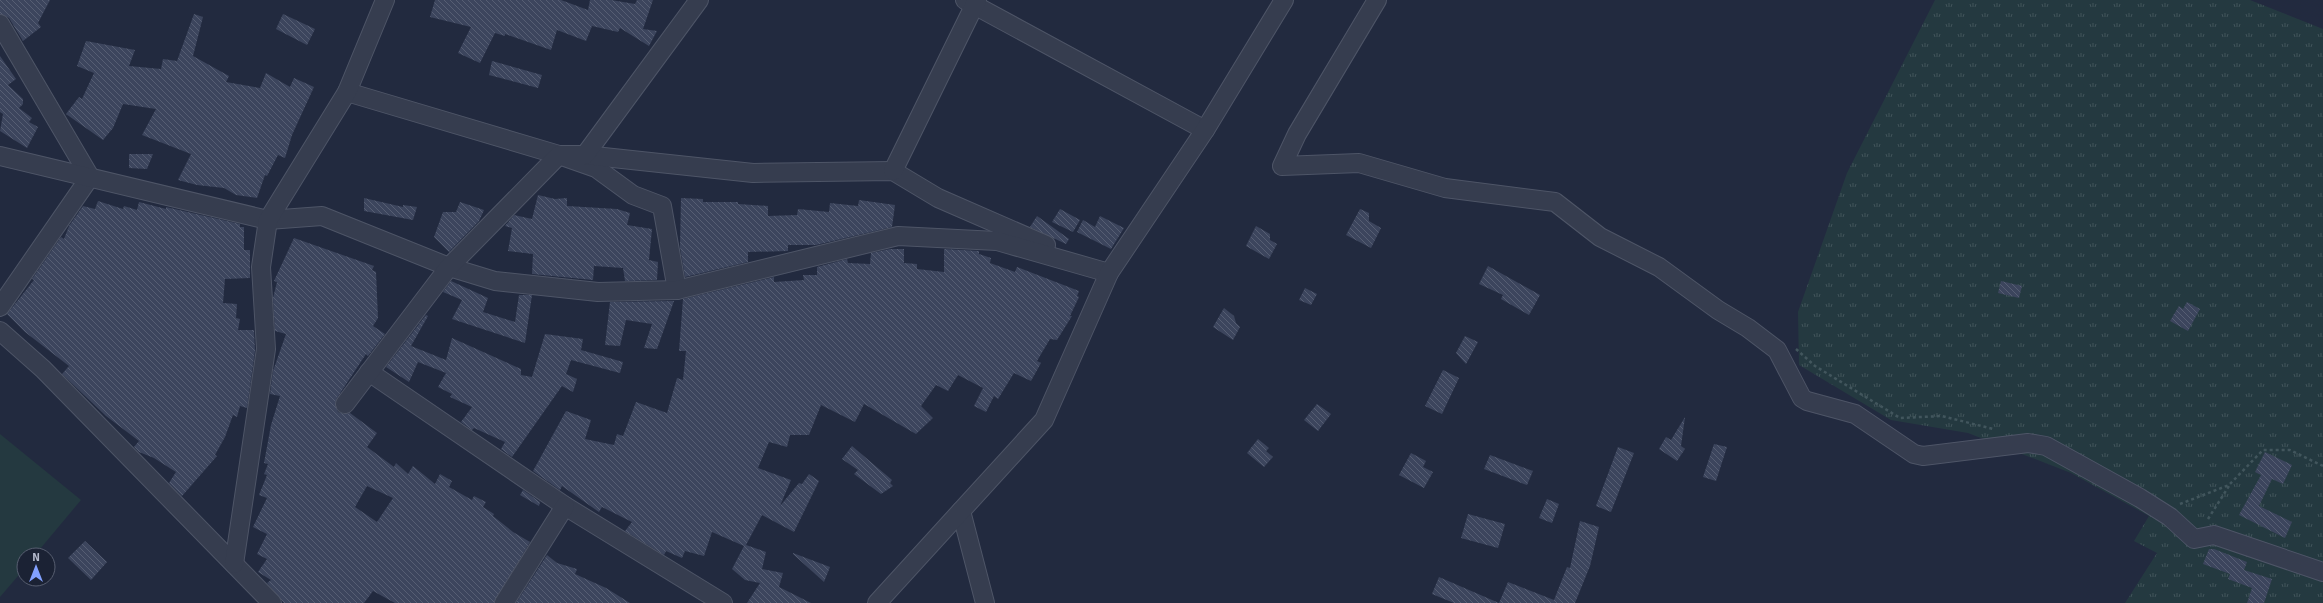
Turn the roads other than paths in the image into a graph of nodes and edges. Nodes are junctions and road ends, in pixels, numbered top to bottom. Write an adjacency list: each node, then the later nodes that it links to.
1 (385, 0): 7 (street)
2 (699, 0): 11 (street)
3 (1284, 0): 8 (street)
4 (1377, 0): 25 (street)
5 (972, 2): 8 (street); 12 (street)
6 (0, 24): 13 (street)
7 (347, 92): 9 (street); 14 (street)
8 (1205, 130): 16 (street)
9 (559, 155): 11 (street); 15 (street); 17 (street)
10 (0, 156): 13 (street)
11 (585, 156): 12 (street)
12 (893, 172): 16 (street)
13 (90, 177): 14 (street); 18 (street)
14 (268, 220): 15 (street); 24 (street)
15 (449, 266): 17 (street); 20 (street)
16 (1109, 273): 17 (street); 23 (street)
17 (677, 290)
18 (0, 307)
19 (0, 331): 24 (street)
20 (369, 372): 21 (street); 22 (street)
21 (345, 404)
22 (565, 506): 27 (street); 28 (street)
23 (961, 511): 29 (street); 30 (street)
24 (234, 564): 26 (street)
25 (2323, 572)
26 (272, 603)
27 (504, 603)
28 (723, 603)
29 (877, 603)
30 (985, 603)

